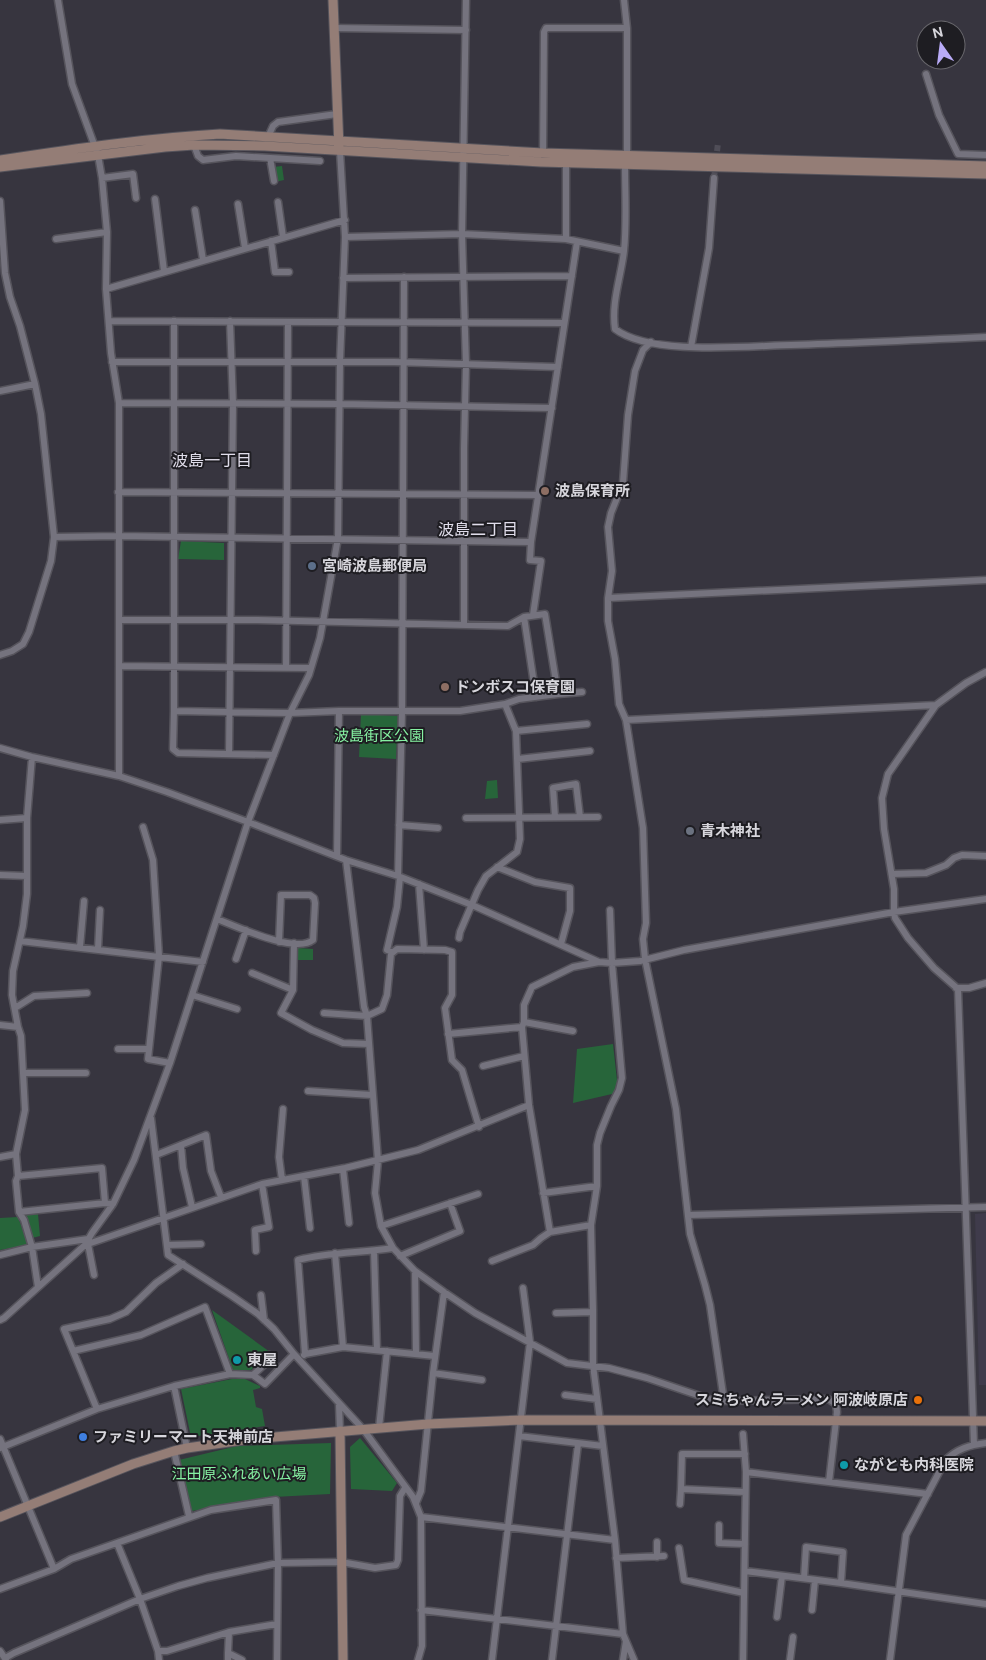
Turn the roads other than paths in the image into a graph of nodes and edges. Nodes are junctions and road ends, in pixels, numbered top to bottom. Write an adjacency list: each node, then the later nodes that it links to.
1 (58, 0): 13 (street)
2 (333, 0): 5 (street)
3 (466, 0): 7 (street)
4 (624, 0): 6 (street)
5 (334, 28): 7 (street); 9 (street)
6 (627, 28): 16 (street); 18 (street)
7 (466, 30): 14 (street)
8 (926, 74): 19 (street)
9 (336, 114): 10 (street); 11 (street)
10 (268, 137): 11 (street); 13 (street)
11 (338, 141): 14 (street); 15 (street)
12 (194, 144): 15 (street); 17 (street); 20 (street)
13 (94, 146): 17 (street); 22 (street)
14 (465, 147): 16 (street); 21 (street)
15 (340, 151): 21 (street); 38 (street)
16 (543, 153): 18 (street)
17 (98, 155): 27 (street); 29 (street)
18 (627, 155): 25 (street); 26 (street)
19 (986, 155)
20 (270, 158): 23 (street); 31 (street)
21 (465, 158): 24 (street); 40 (street)
22 (0, 160)
23 (320, 161)
24 (566, 163): 25 (street); 44 (street)
25 (625, 165): 28 (street); 48 (street)
26 (986, 166)
27 (0, 167)
28 (986, 174)
29 (102, 178): 32 (street); 39 (street)
30 (714, 178): 68 (street)
31 (274, 181)
32 (136, 198)
33 (155, 199): 50 (street)
34 (0, 202): 52 (street)
35 (278, 202): 42 (street)
36 (238, 204): 47 (street)
37 (195, 210): 49 (street)
38 (345, 220): 41 (street); 42 (street)
39 (107, 232): 43 (street); 57 (street)
40 (462, 234): 41 (street); 44 (street); 53 (street)
41 (345, 237): 56 (street)
42 (283, 238): 45 (street)
43 (56, 239)
44 (566, 239): 46 (street)
45 (271, 241): 47 (street); 51 (street)
46 (577, 242): 48 (street); 54 (street)
47 (244, 248): 49 (street)
48 (624, 250): 67 (street)
49 (203, 260): 50 (street)
50 (164, 271): 57 (street)
51 (289, 272)
52 (3, 274): 77 (street)
53 (464, 276): 54 (street); 55 (street); 64 (street)
54 (572, 276): 65 (street)
55 (404, 277): 56 (street); 63 (street)
56 (343, 278): 62 (street)
57 (106, 289): 58 (street)
58 (110, 321): 59 (street); 69 (street)
59 (174, 321): 60 (street); 70 (street)
60 (230, 321): 61 (street); 73 (street)
61 (288, 322): 62 (street); 71 (street)
62 (341, 322): 63 (street); 72 (street)
63 (404, 323): 64 (street); 74 (street)
64 (465, 323): 65 (street); 75 (street)
65 (564, 323): 76 (street)
66 (986, 337): 68 (street)
67 (651, 342): 68 (street); 105 (street)
68 (691, 347)
69 (112, 362): 70 (street); 79 (street)
70 (174, 362): 73 (street); 80 (street)
71 (287, 362): 72 (street); 73 (street); 82 (street)
72 (340, 362): 74 (street); 83 (street)
73 (232, 363): 81 (street)
74 (404, 363): 75 (street); 84 (street)
75 (466, 364): 76 (street); 85 (street)
76 (558, 367): 86 (street)
77 (36, 384): 78 (street); 96 (street)
78 (0, 391)
79 (119, 403): 80 (street); 87 (street)
80 (174, 403): 81 (street); 88 (street)
81 (233, 404): 82 (street); 89 (street)
82 (287, 404): 83 (street); 90 (street)
83 (340, 404): 84 (street); 91 (street)
84 (404, 406): 85 (street); 92 (street)
85 (464, 406): 86 (street); 93 (street)
86 (552, 408): 94 (street)
87 (118, 492): 88 (street); 95 (street)
88 (174, 492): 89 (street); 97 (street)
89 (232, 492): 90 (street); 98 (street)
90 (287, 493): 91 (street); 99 (street)
91 (339, 493): 92 (street); 100 (street)
92 (403, 494): 93 (street); 101 (street)
93 (465, 494): 94 (street); 102 (street)
94 (538, 495): 103 (street)
95 (118, 536): 96 (street); 97 (street); 108 (street)
96 (54, 537): 115 (street)
97 (174, 537): 98 (street); 110 (street)
98 (231, 538): 99 (street); 109 (street)
99 (286, 538): 100 (street); 111 (street)
100 (338, 538): 101 (street); 112 (street)
101 (403, 540): 102 (street); 113 (street)
102 (464, 540): 103 (street); 114 (street)
103 (531, 542): 106 (street)
104 (986, 580): 105 (street)
105 (608, 598): 132 (street)
106 (533, 615): 107 (street); 123 (street)
107 (524, 617): 114 (street); 124 (street)
108 (119, 620): 110 (street); 116 (street)
109 (230, 620): 110 (street); 111 (street); 118 (street)
110 (174, 621): 117 (street)
111 (286, 621): 112 (street); 119 (street)
112 (324, 622): 113 (street); 120 (street)
113 (402, 623): 114 (street); 130 (street)
114 (464, 625)
115 (0, 655)
116 (119, 666): 117 (street); 141 (street)
117 (174, 666): 118 (street); 127 (street)
118 (230, 667): 119 (street); 128 (street)
119 (286, 668): 120 (street)
120 (311, 668): 131 (street)
121 (986, 672): 126 (street)
122 (582, 692): 123 (street)
123 (558, 694): 124 (street)
124 (536, 697): 125 (street)
125 (505, 704): 130 (street); 134 (street)
126 (936, 705): 132 (street); 157 (street)
127 (174, 711): 128 (street); 137 (street)
128 (229, 711): 131 (street); 137 (street)
129 (339, 712): 130 (street); 131 (street); 153 (street)
130 (402, 712): 150 (street)
131 (290, 714): 138 (street)
132 (626, 720): 181 (street)
133 (587, 724): 134 (street)
134 (516, 731): 140 (street)
135 (0, 748): 139 (street)
136 (590, 751): 140 (street)
137 (229, 754): 138 (street)
138 (274, 755): 149 (street)
139 (32, 757): 141 (street); 146 (street)
140 (518, 759): 142 (street)
141 (119, 776): 149 (street)
142 (519, 817): 143 (street); 147 (street); 156 (street)
143 (555, 817): 144 (street); 144 (street)
144 (580, 817): 145 (street)
145 (598, 817)
146 (27, 818): 148 (street); 159 (street)
147 (466, 818)
148 (0, 820)
149 (248, 822): 153 (street); 168 (street)
150 (399, 825): 152 (street); 160 (street)
151 (143, 827): 179 (street)
152 (438, 828)
153 (337, 856): 155 (street)
154 (986, 856): 157 (street)
155 (346, 860): 160 (street); 194 (street)
156 (497, 867): 164 (street); 174 (street)
157 (892, 874): 167 (street)
158 (0, 875): 159 (street)
159 (27, 876): 171 (street)
160 (399, 876): 161 (street); 178 (street)
161 (419, 884): 164 (street); 177 (street)
162 (986, 899): 167 (street)
163 (84, 900): 175 (street)
164 (472, 905): 170 (street); 174 (street)
165 (100, 910): 176 (street)
166 (610, 910): 184 (street)
167 (894, 912): 181 (street); 187 (street)
168 (218, 919): 169 (street); 182 (street)
169 (246, 930): 172 (street); 180 (street)
170 (459, 938)
171 (20, 941): 175 (street); 191 (street)
172 (279, 942): 173 (street); 173 (street)
173 (294, 943): 188 (street)
174 (560, 944): 183 (street)
175 (80, 947): 176 (street)
176 (98, 949): 179 (street)
177 (424, 950): 178 (street); 199 (street)
178 (393, 952): 194 (street)
179 (159, 956): 182 (street); 202 (street)
180 (236, 959)
181 (645, 959): 184 (street); 235 (street)
182 (203, 962): 190 (street)
183 (599, 962): 184 (street); 196 (street)
184 (612, 963): 224 (street)
185 (252, 973): 188 (street)
186 (986, 983): 187 (street)
187 (956, 988): 232 (street)
188 (293, 990): 200 (street)
189 (87, 993): 191 (street)
190 (192, 995): 192 (street); 204 (street)
191 (15, 1008): 197 (street)
192 (237, 1009)
193 (324, 1014): 194 (street)
194 (367, 1016): 200 (street)
195 (0, 1025): 197 (street)
196 (523, 1025): 198 (street); 199 (street); 203 (street)
197 (18, 1027): 206 (street)
198 (573, 1031)
199 (448, 1034): 213 (street)
200 (369, 1044): 209 (street)
201 (118, 1049): 202 (street)
202 (149, 1049): 204 (street)
203 (524, 1056): 205 (street); 210 (street)
204 (170, 1063): 212 (street)
205 (483, 1066)
206 (23, 1073): 207 (street); 215 (street)
207 (86, 1073)
208 (308, 1091): 209 (street)
209 (372, 1094): 218 (street)
210 (528, 1105): 213 (street); 225 (street)
211 (283, 1109): 222 (street)
212 (150, 1117): 216 (street); 230 (street)
213 (479, 1127): 218 (street)
214 (181, 1145): 216 (street); 227 (street); 231 (street)
215 (16, 1154): 217 (street); 220 (street)
216 (156, 1155): 236 (street)
217 (0, 1157)
218 (378, 1161): 219 (street); 239 (street)
219 (343, 1169): 221 (street); 237 (street)
220 (18, 1176): 228 (street); 234 (street)
221 (304, 1176): 222 (street); 240 (street)
222 (282, 1180): 223 (street)
223 (262, 1184): 227 (street); 247 (street)
224 (597, 1186): 225 (street); 238 (street)
225 (543, 1193): 241 (street)
226 (478, 1194): 229 (street)
227 (221, 1197): 231 (street)
228 (105, 1203): 230 (street); 234 (street)
229 (450, 1203): 239 (street); 251 (street)
230 (113, 1204): 242 (street)
231 (192, 1207): 236 (street)
232 (964, 1207): 233 (street); 235 (street); 289 (street)
233 (986, 1207)
234 (20, 1212): 245 (street)
235 (688, 1215): 283 (street)
236 (164, 1218): 242 (street); 244 (street)
237 (349, 1224)
238 (591, 1225): 241 (street); 260 (street)
239 (381, 1226): 246 (street)
240 (310, 1228)
241 (550, 1232): 252 (street)
242 (87, 1243): 245 (street); 255 (street); 256 (street)
243 (201, 1244): 244 (street)
244 (167, 1245): 253 (street)
245 (32, 1247): 250 (street); 256 (street)
246 (393, 1248): 248 (street); 251 (street)
247 (256, 1251)
248 (374, 1251): 249 (street); 266 (street)
249 (335, 1253): 265 (street); 271 (street)
250 (0, 1255)
251 (400, 1256): 254 (street)
252 (492, 1261)
253 (183, 1264): 263 (street); 267 (street)
254 (415, 1270): 258 (street); 269 (street)
255 (94, 1275)
256 (38, 1288): 262 (street)
257 (523, 1288): 264 (street)
258 (444, 1292): 264 (street); 273 (street)
259 (261, 1295): 263 (street)
260 (593, 1312): 261 (street); 275 (street)
261 (556, 1313)
262 (0, 1320)
263 (264, 1320): 270 (street)
264 (530, 1342): 275 (street); 287 (street)
265 (343, 1347): 266 (street); 271 (street)
266 (377, 1350): 268 (street)
267 (73, 1351): 277 (street); 285 (street)
268 (387, 1351): 269 (street); 292 (street)
269 (416, 1353): 273 (street)
270 (294, 1354): 274 (street); 278 (street)
271 (306, 1354): 274 (street)
272 (269, 1355): 278 (street)
273 (436, 1356): 276 (street)
274 (301, 1360): 284 (street)
275 (593, 1365): 282 (street); 283 (street)
276 (433, 1373): 279 (street); 291 (street)
277 (230, 1374): 278 (street); 280 (street)
278 (253, 1375)
279 (482, 1380)
280 (174, 1386): 285 (street); 303 (street)
281 (565, 1395): 282 (street)
282 (597, 1399): 290 (street)
283 (724, 1401): 288 (street)
284 (339, 1405): 293 (street); 294 (street)
285 (97, 1409): 302 (street)
286 (986, 1419): 289 (street)
287 (521, 1420): 290 (street); 291 (street); 296 (street)
288 (837, 1420): 289 (street); 290 (street); 307 (street)
289 (973, 1420): 300 (street)
290 (599, 1422): 301 (street)
291 (428, 1424): 292 (street); 312 (street)
292 (379, 1428): 293 (street)
293 (362, 1429): 294 (street); 308 (street)
294 (340, 1431): 303 (street); 327 (street)
295 (743, 1434): 305 (street)
296 (519, 1436): 299 (street); 319 (street)
297 (0, 1439): 302 (street)
298 (986, 1443): 300 (street)
299 (578, 1444): 301 (street); 320 (street)
300 (974, 1445): 311 (street)
301 (602, 1446): 321 (street)
302 (1, 1447): 314 (street)
303 (187, 1448): 304 (street)
304 (174, 1451): 314 (street); 315 (street)
305 (745, 1454): 306 (street); 309 (street)
306 (746, 1472): 307 (street); 310 (street)
307 (829, 1482): 311 (street)
308 (406, 1488): 312 (street); 327 (street)
309 (681, 1489): 310 (street); 313 (street)
310 (745, 1492): 324 (street)
311 (928, 1494): 336 (street)
312 (416, 1503): 317 (street)
313 (680, 1504)
314 (27, 1506): 316 (street); 329 (street)
315 (188, 1516): 322 (street); 328 (street)
316 (0, 1517)
317 (421, 1518): 319 (street); 340 (street)
318 (719, 1525): 324 (street)
319 (508, 1527): 320 (street); 343 (street)
320 (567, 1534): 321 (street); 345 (street)
321 (615, 1540): 326 (street)
322 (118, 1542): 329 (street); 338 (street)
323 (657, 1542): 326 (street)
324 (745, 1544): 330 (street)
325 (679, 1548): 337 (street)
326 (616, 1558): 347 (street)
327 (341, 1562): 328 (street); 356 (street)
328 (278, 1563): 338 (street); 344 (street)
329 (54, 1569): 335 (street)
330 (746, 1571): 331 (street); 337 (street)
331 (782, 1576): 332 (street); 342 (street)
332 (804, 1578): 333 (street); 334 (street)
333 (815, 1580): 334 (street); 341 (street)
334 (840, 1583): 336 (street)
335 (0, 1590)
336 (898, 1591): 339 (street); 364 (street)
337 (744, 1593): 362 (street)
338 (140, 1598): 350 (street); 352 (street)
339 (986, 1604)
340 (421, 1610): 343 (street); 357 (street)
341 (812, 1610)
342 (777, 1617)
343 (497, 1618): 345 (street); 358 (street)
344 (277, 1624): 346 (street); 355 (street)
345 (556, 1626): 347 (street); 359 (street)
346 (229, 1632): 350 (street); 351 (street)
347 (625, 1637): 360 (street); 361 (street)
348 (793, 1637): 363 (street)
349 (0, 1651): 352 (street)
350 (158, 1651): 353 (street)
351 (228, 1656): 354 (street)
352 (6, 1659)
353 (159, 1660)
354 (242, 1660)
355 (278, 1660)
356 (343, 1660)
357 (418, 1660)
358 (492, 1660)
359 (552, 1660)
360 (623, 1660)
361 (634, 1660)
362 (743, 1660)
363 (790, 1660)
364 (890, 1660)

